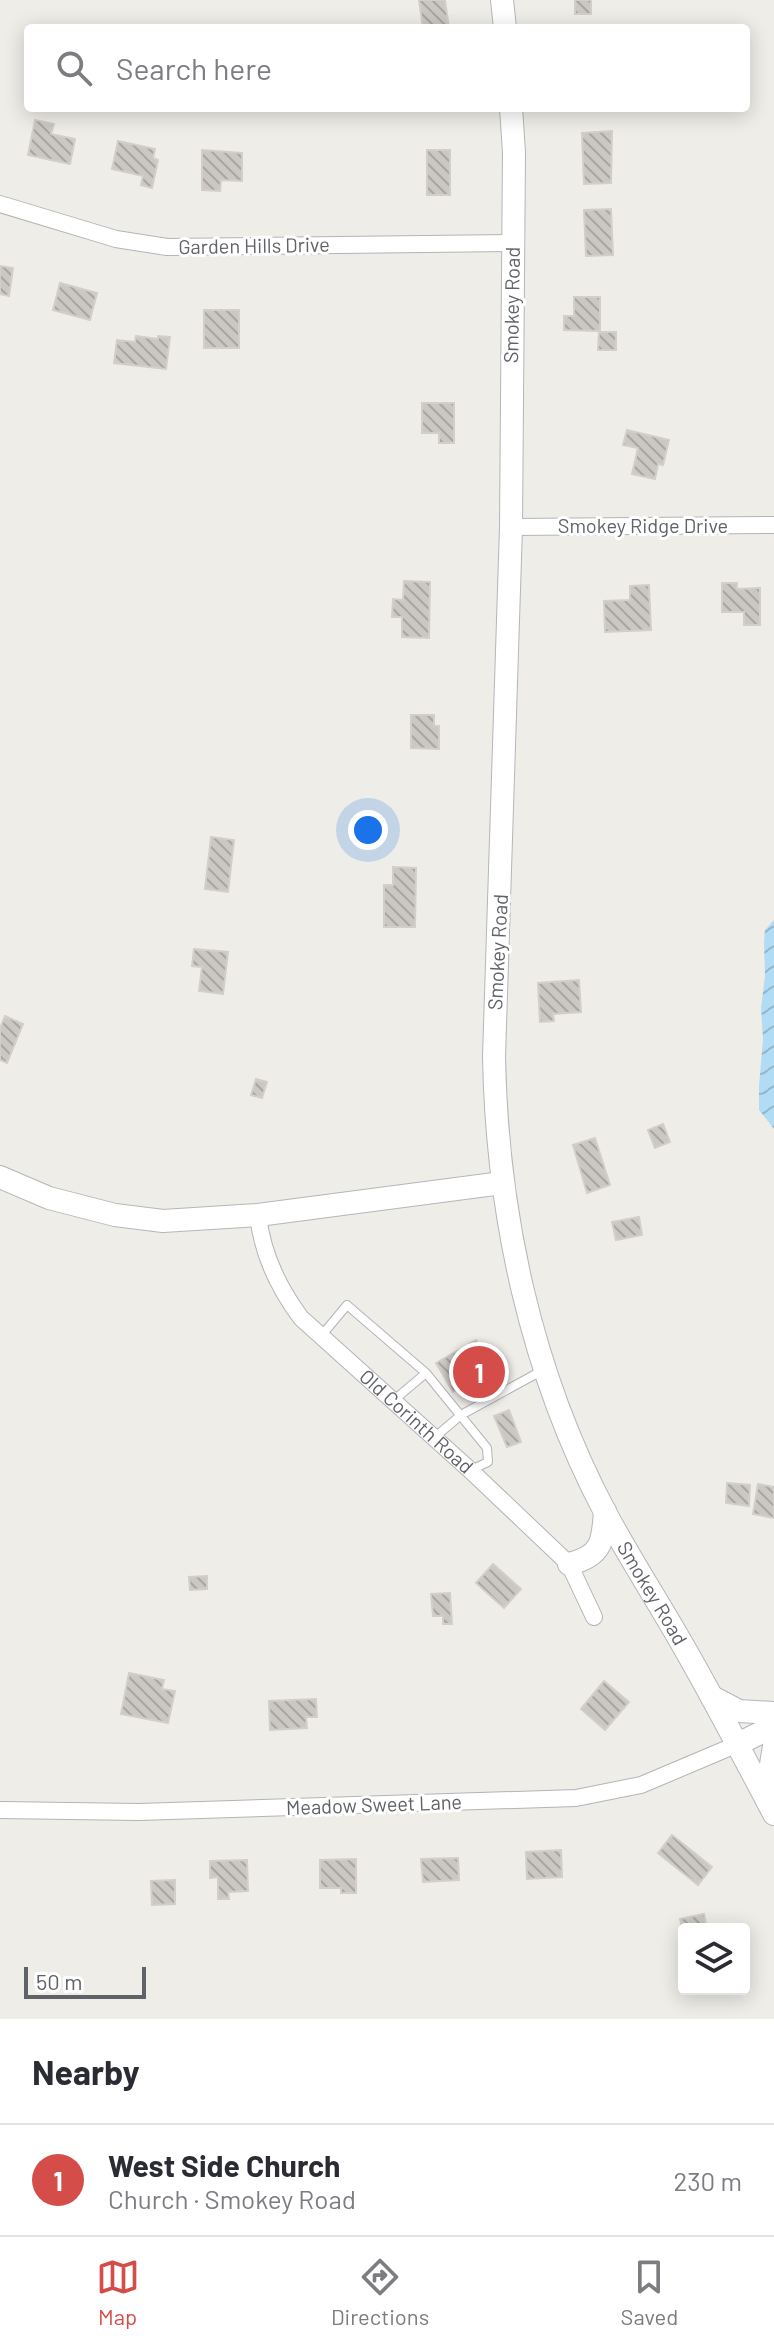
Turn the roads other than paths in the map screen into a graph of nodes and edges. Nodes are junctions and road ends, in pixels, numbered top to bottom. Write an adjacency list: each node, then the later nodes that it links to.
1 (502, 0): 2 (street)
2 (505, 24)
3 (511, 112): 5 (street, Smokey Road)
4 (0, 204): 5 (street, Garden Hills Drive)
5 (513, 243): 7 (street, Smokey Road)
6 (774, 525): 7 (street, Smokey Ridge Drive)
7 (511, 527): 9 (street, Smokey Road)
8 (0, 1177): 10 (street)
9 (502, 1183): 10 (street); 12 (street, Smokey Road)
10 (258, 1215): 11 (street, Old Corinth Road)
11 (322, 1335): 13 (lane); 14 (street, Old Corinth Road)
12 (546, 1369): 15 (lane); 18 (street, Smokey Road)
13 (426, 1373): 14 (lane); 15 (lane)
14 (394, 1400): 16 (street, Old Corinth Road)
15 (461, 1415): 16 (lane); 17 (lane)
16 (434, 1438): 17 (street, Old Corinth Road)
17 (470, 1470): 19 (street, Old Corinth Road)
18 (605, 1511): 19 (street); 21 (street, Smokey Road)
19 (569, 1564): 20 (street, Old Corinth Road)
20 (594, 1617)
21 (712, 1697): 22 (street); 24 (street, Smokey Road)
22 (774, 1713)
23 (774, 1726): 24 (street)
24 (738, 1744): 26 (street, Meadow Sweet Lane); 27 (street, Smokey Road)
25 (774, 1746): 27 (street)
26 (0, 1810)
27 (773, 1813)

